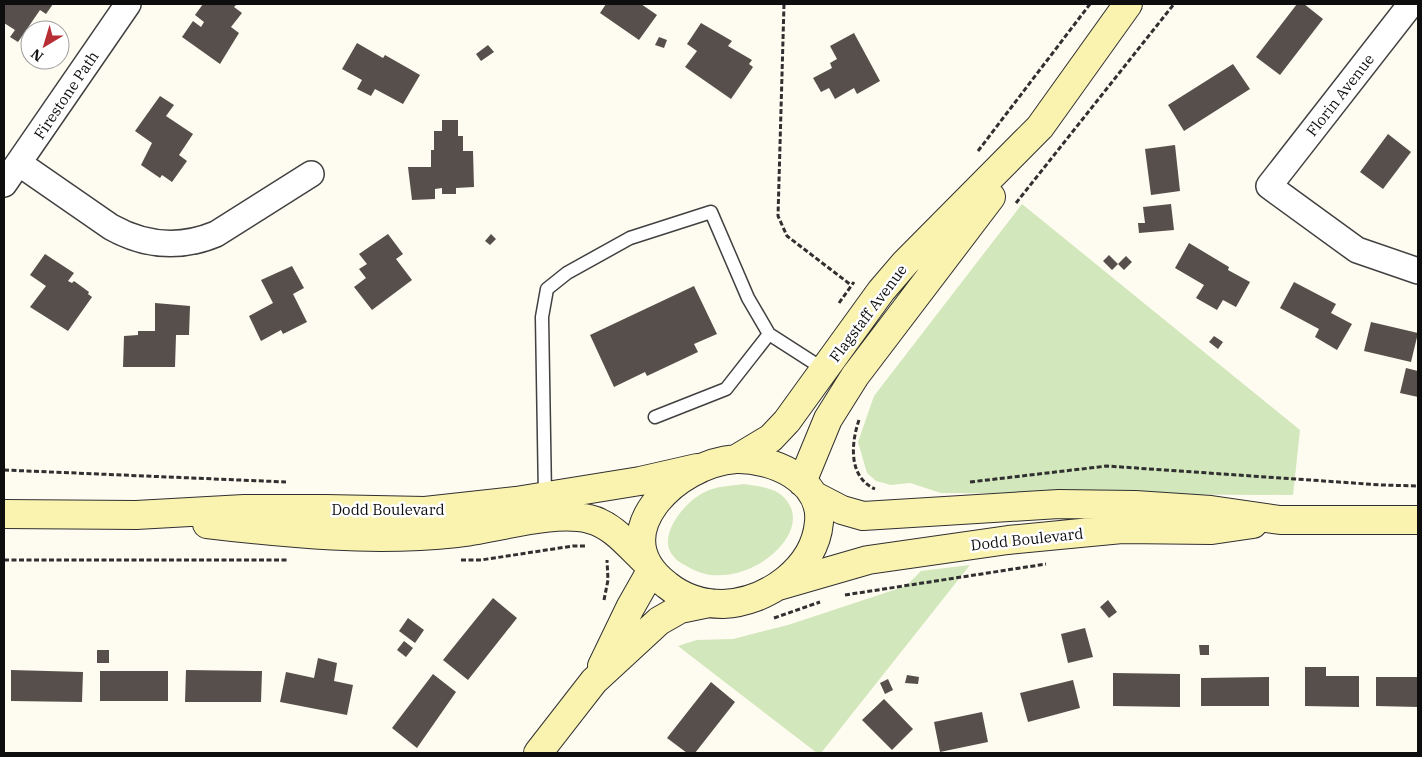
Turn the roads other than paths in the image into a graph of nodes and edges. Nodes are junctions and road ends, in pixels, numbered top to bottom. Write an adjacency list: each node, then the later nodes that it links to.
1 (128, 4): 5 (street, Firestone Path)
2 (1128, 4): 4 (street, Flagstaff Avenue)
3 (1411, 4): 8 (street, Florin Avenue)
4 (1024, 145): 10 (street, Flagstaff Avenue); 14 (street, Flagstaff Avenue)
5 (20, 164): 6 (street); 7 (street, Firestone Path)
6 (311, 174)
7 (4, 184)
8 (1418, 271)
9 (769, 334): 10 (lane); 11 (lane); 15 (lane)
10 (825, 370): 12 (street, Flagstaff Avenue)
11 (655, 417)
12 (736, 458): 13 (street); 14 (street)
13 (697, 468): 15 (street, Dodd Boulevard); 20 (street)
14 (807, 488): 18 (street, Dodd Boulevard); 21 (street)
15 (545, 496): 17 (street, Dodd Boulevard)
16 (4, 514): 17 (street, Dodd Boulevard)
17 (136, 515): 20 (street, Dodd Boulevard)
18 (1280, 520): 19 (street, Dodd Boulevard); 21 (street, Dodd Boulevard)
19 (1418, 520)
20 (648, 566): 22 (street); 23 (street)
21 (778, 586): 22 (street)
22 (709, 603): 23 (street)
23 (594, 681): 24 (street)
24 (538, 753)

